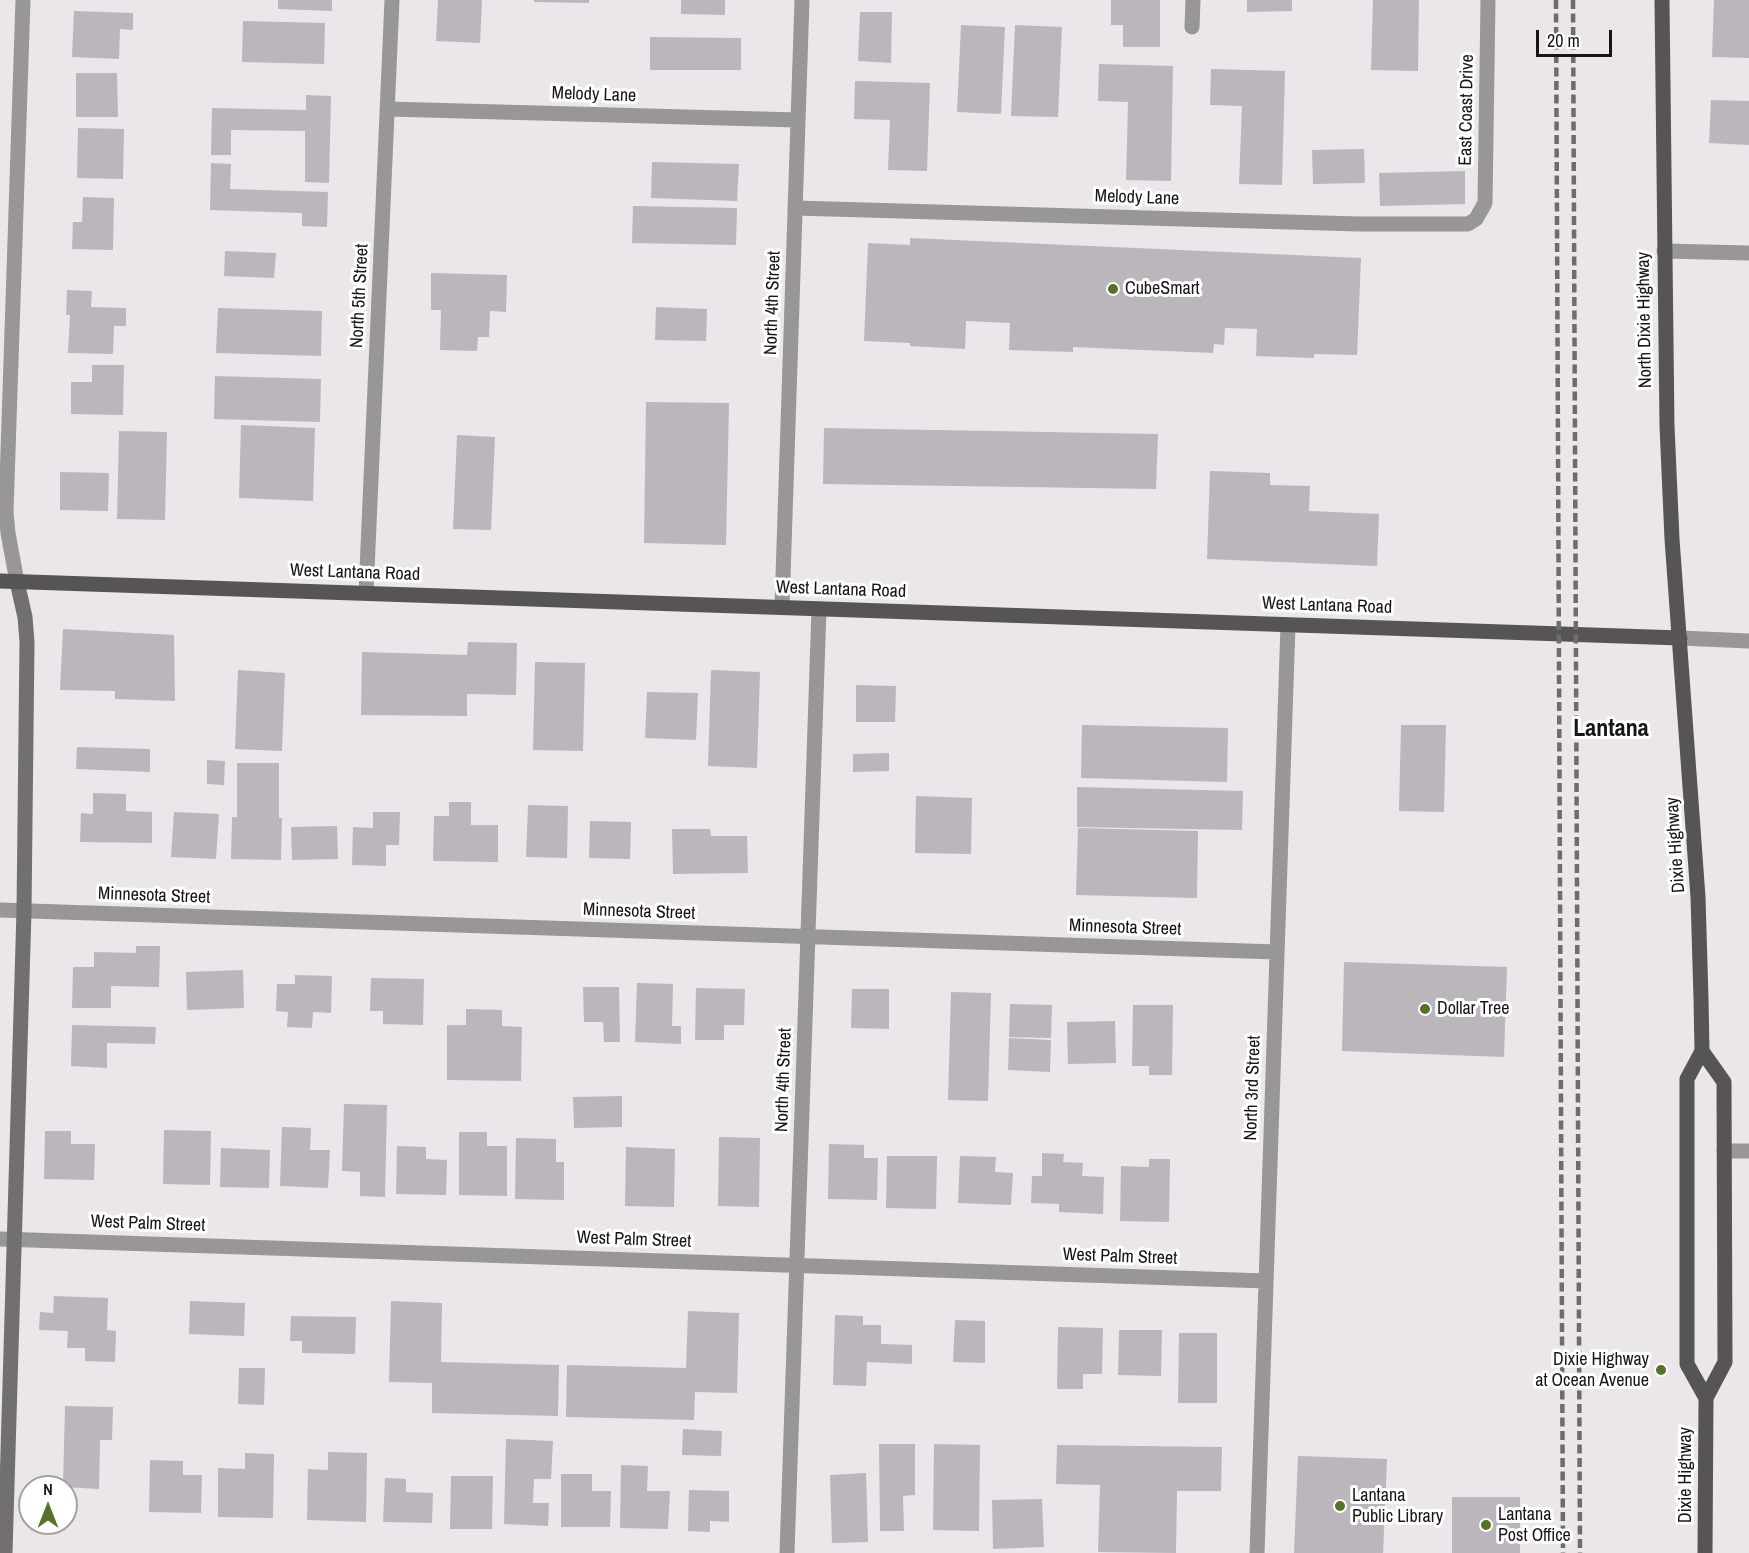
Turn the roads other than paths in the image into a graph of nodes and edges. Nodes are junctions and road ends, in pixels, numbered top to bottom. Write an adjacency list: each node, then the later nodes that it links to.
1 (23, 0): 15 (street)
2 (392, 0): 8 (street, North 5th Street)
3 (802, 0): 9 (street, North 4th Street)
4 (1193, 0): 7 (street)
5 (1488, 0): 11 (street, East Coast Drive)
6 (1662, 0): 12 (main road, North Dixie Highway)
7 (1192, 27)
8 (388, 109): 9 (street, Melody Lane); 16 (street, North 5th Street)
9 (798, 120): 10 (street, North 4th Street)
10 (795, 208): 11 (street, Melody Lane); 17 (street, North 4th Street)
11 (1476, 219)
12 (1664, 250): 13 (street); 20 (main road, North Dixie Highway)
13 (1749, 253)
14 (0, 581): 15 (main road, West Lantana Road)
15 (17, 582): 16 (main road, West Lantana Road); 23 (street)
16 (366, 593): 17 (main road, West Lantana Road)
17 (782, 607): 18 (main road, West Lantana Road)
18 (819, 609): 19 (main road, West Lantana Road); 24 (street, North 4th Street)
19 (1288, 625): 20 (main road, West Lantana Road); 25 (street, North 3rd Street)
20 (1680, 638): 21 (street); 26 (main road, Dixie Highway)
21 (1749, 641)
22 (0, 910): 23 (street, Minnesota Street)
23 (24, 911): 24 (street, Minnesota Street); 29 (street)
24 (808, 937): 25 (street, Minnesota Street); 30 (street, North 4th Street)
25 (1277, 952): 31 (street, North 3rd Street)
26 (1702, 1051): 27 (main road, Dixie Highway); 32 (main road, Dixie Highway)
27 (1724, 1151): 28 (street); 32 (main road, Dixie Highway)
28 (1749, 1151)
29 (7, 1239): 30 (street, West Palm Street); 33 (street)
30 (797, 1265): 31 (street, West Palm Street); 34 (street, North 4th Street)
31 (1266, 1281): 35 (street, North 3rd Street)
32 (1706, 1398): 36 (main road, Dixie Highway)
33 (5, 1553)
34 (787, 1553)
35 (1257, 1553)
36 (1705, 1553)

